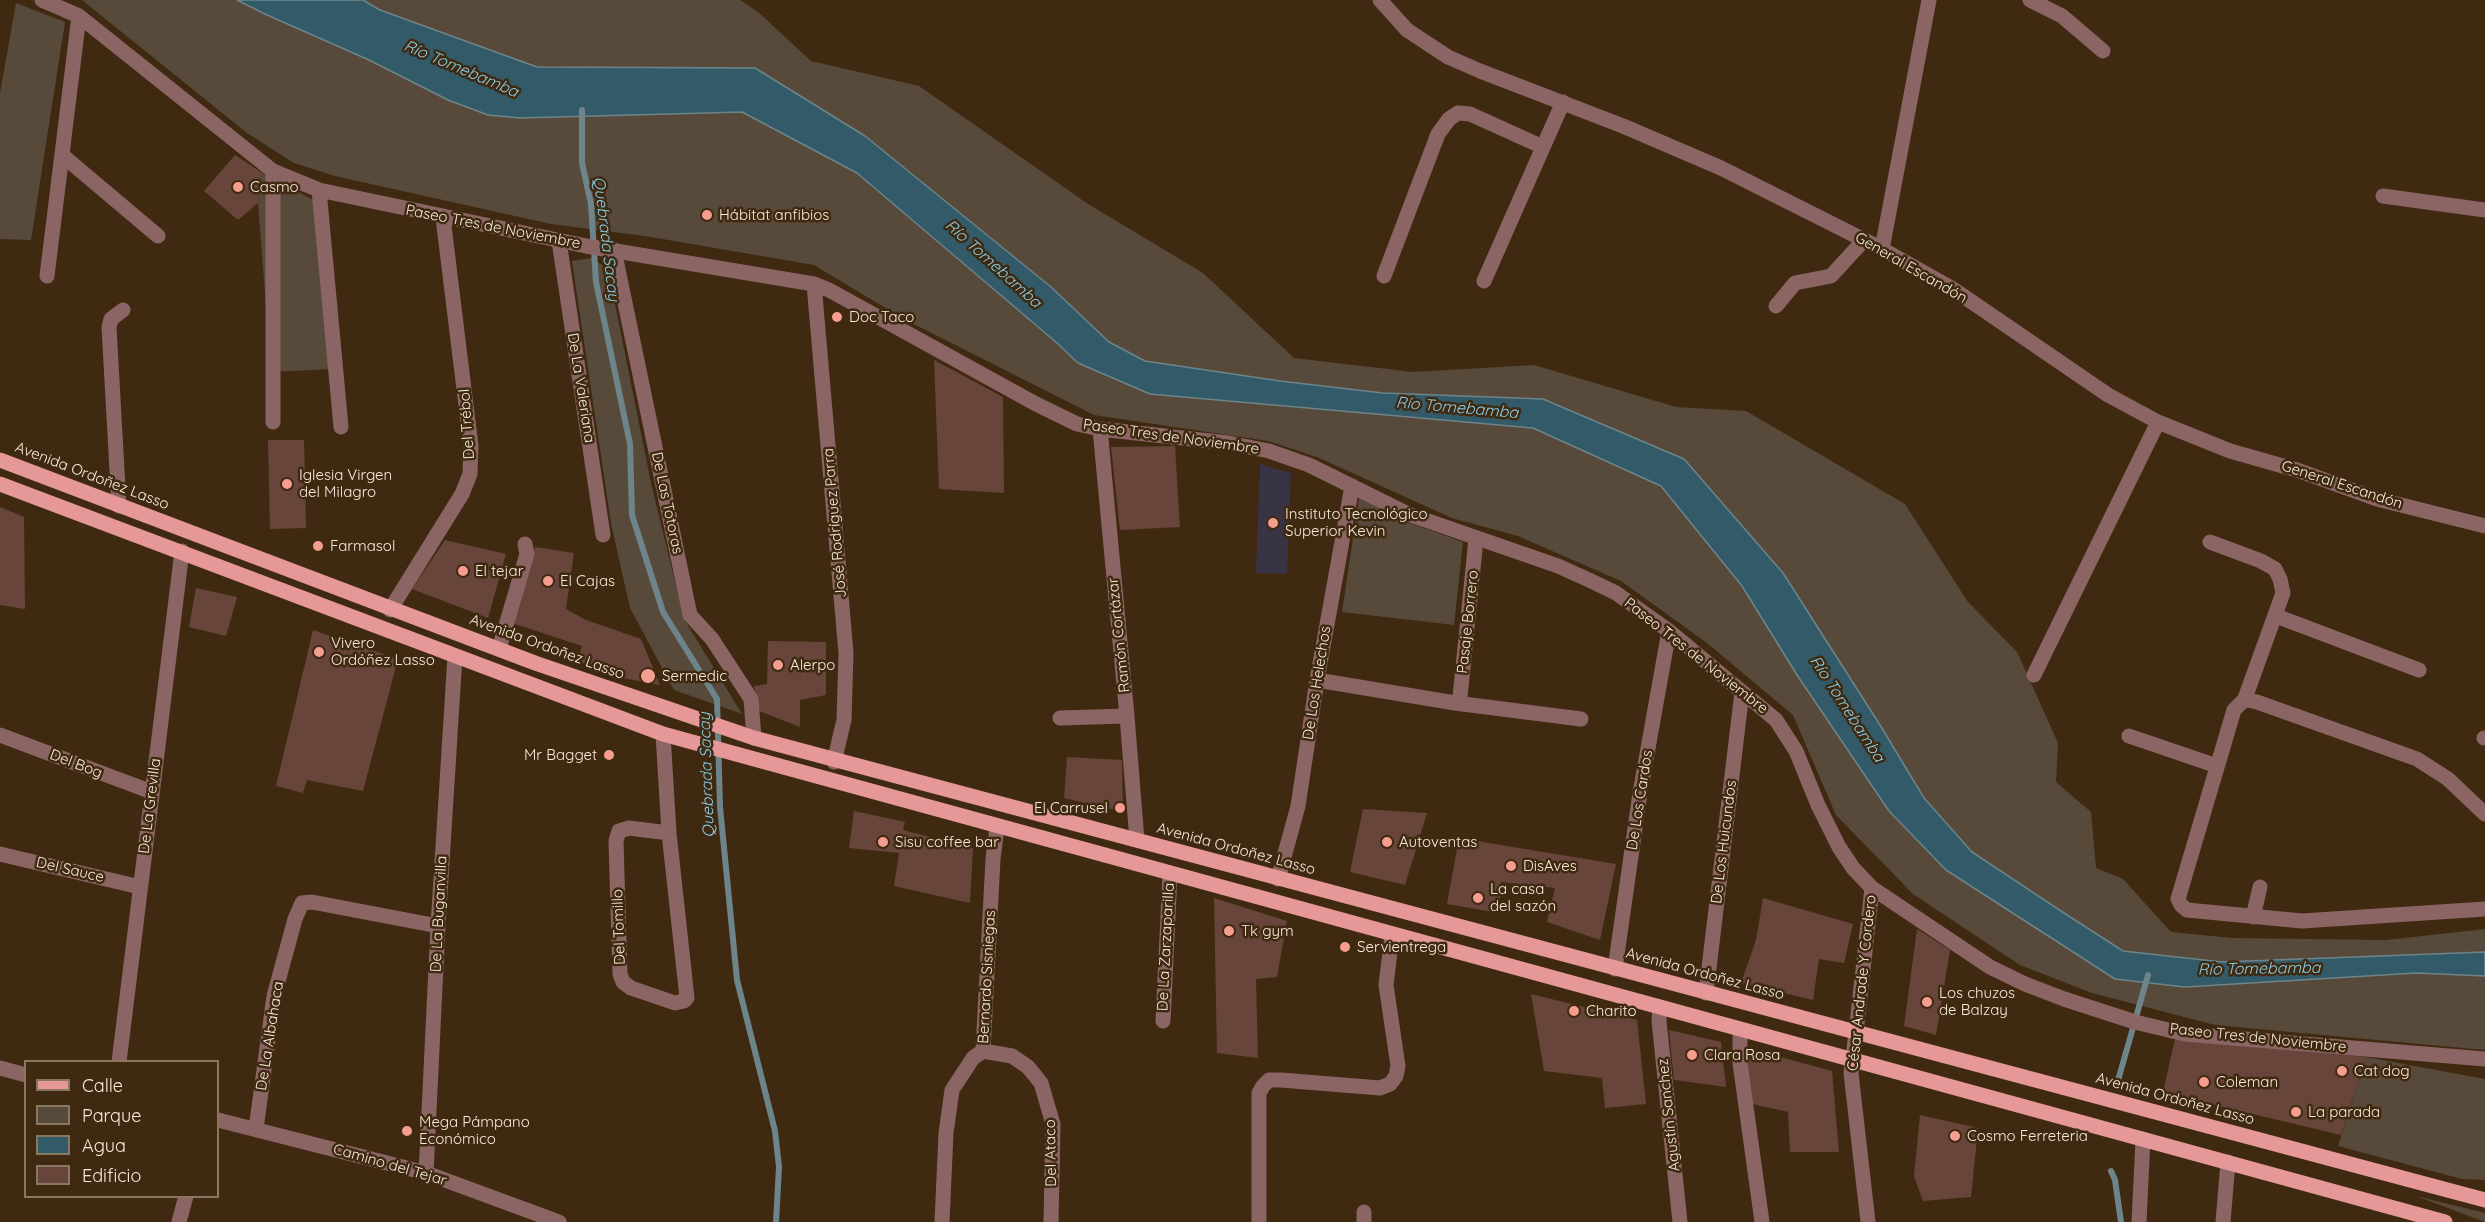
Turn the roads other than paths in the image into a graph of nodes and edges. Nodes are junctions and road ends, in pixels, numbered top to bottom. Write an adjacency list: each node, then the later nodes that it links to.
1 (42, 0): 5 (street, Paseo Tres de Noviembre)
2 (1380, 0): 7 (street, General Escandón)
3 (1929, 0): 19 (street)
4 (2030, 0): 6 (street)
5 (79, 16): 9 (street); 10 (street, Paseo Tres de Noviembre)
6 (2103, 51)
7 (1563, 102): 8 (street); 16 (street, General Escandón)
8 (1543, 147): 21 (street); 22 (street)
9 (62, 155): 15 (street); 20 (street)
10 (273, 171): 11 (street, Paseo Tres de Noviembre); 27 (street)
11 (318, 190): 14 (street, Paseo Tres de Noviembre); 28 (street)
12 (2383, 196): 13 (street)
13 (2485, 210)
14 (443, 218): 17 (street, Paseo Tres de Noviembre); 40 (street, Del Trébol)
15 (158, 236)
16 (1864, 240): 19 (street, General Escandón); 24 (street)
17 (559, 241): 18 (street, Paseo Tres de Noviembre); 35 (street, De La Valeriana)
18 (609, 249): 23 (street, Paseo Tres de Noviembre); 57 (street, De Las Totoras)
19 (1882, 249): 26 (street, General Escandón)
20 (48, 276)
21 (1384, 276)
22 (1484, 281)
23 (814, 284): 29 (street, Paseo Tres de Noviembre); 58 (street, José Rodríguez Parra)
24 (1776, 306)
25 (123, 310): 33 (street)
26 (2158, 422): 34 (street, General Escandón); 46 (street)
27 (273, 423)
28 (341, 427)
29 (1100, 429): 32 (street, Paseo Tres de Noviembre); 51 (street, Ramón Cortázar)
30 (0, 460): 33 (main road, Avenida Ordoñez Lasso)
31 (0, 484): 39 (main road)
32 (1352, 486): 36 (street, Paseo Tres de Noviembre); 47 (street, De Los Helechos)
33 (119, 506): 40 (main road, Avenida Ordoñez Lasso)
34 (2485, 526)
35 (603, 535)
36 (1476, 539): 42 (street, Paseo Tres de Noviembre); 50 (street, Pasaje Borrero)
37 (2210, 542): 41 (street)
38 (525, 544): 43 (street)
39 (182, 551): 44 (main road); 60 (street, De La Grevilla)
40 (390, 610): 43 (main road, Avenida Ordoñez Lasso)
41 (2276, 616): 45 (street); 49 (street)
42 (1669, 631): 48 (street, Paseo Tres de Noviembre); 75 (street, De Los Cardos)
43 (499, 649): 57 (main road, Avenida Ordoñez Lasso)
44 (456, 656): 54 (main road); 73 (street, De La Buganvilla)
45 (2420, 670)
46 (2034, 675)
47 (1317, 680): 50 (street); 67 (street, De Los Helechos)
48 (1742, 692): 70 (street, Paseo Tres de Noviembre); 76 (street, De Los Huicundos)
49 (2244, 701): 59 (street); 61 (street)
50 (1455, 703): 53 (street)
51 (1127, 716): 52 (street); 64 (street, Ramón Cortázar)
52 (1059, 718)
53 (1581, 719)
54 (663, 734): 62 (main road); 63 (street, Del Tomillo)
55 (0, 735): 60 (street, Del Bog)
56 (2129, 736): 59 (street)
57 (754, 738): 58 (main road, Avenida Ordoñez Lasso)
58 (834, 762): 64 (main road, Avenida Ordoñez Lasso)
59 (2217, 766): 72 (street)
60 (152, 792): 68 (street, De La Grevilla)
61 (2485, 814)
62 (997, 827): 66 (main road); 81 (street, Bernardo Sisniegas)
63 (669, 833): 63 (street, Del Tomillo)
64 (1137, 840): 67 (main road, Avenida Ordoñez Lasso)
65 (0, 854): 68 (street, Del Sauce)
66 (1170, 874): 74 (main road); 78 (street, De La Zarzaparilla)
67 (1278, 879): 75 (main road, Avenida Ordoñez Lasso)
68 (140, 887): 83 (street, De La Grevilla)
69 (2260, 887): 72 (street)
70 (1872, 888): 80 (street, César Andrade Y Cordero); 82 (street, Paseo Tres de Noviembre)
71 (2485, 909): 72 (street)
72 (2253, 917)
73 (438, 926): 88 (street, De La Albahaca); 91 (street, De La Buganvilla)
74 (1392, 935): 77 (main road); 98 (street)
75 (1615, 969): 76 (main road, Avenida Ordoñez Lasso)
76 (1706, 993): 80 (main road, Avenida Ordoñez Lasso)
77 (1660, 1007): 79 (main road); 99 (street, Agustín Sanchez)
78 (1163, 1021)
79 (1740, 1029): 84 (main road); 100 (street)
80 (1856, 1033): 84 (street, César Andrade Y Cordero); 93 (main road, Avenida Ordoñez Lasso)
81 (983, 1051): 96 (street, Bernardo Sisniegas); 97 (street, Del Ataco)
82 (2485, 1059)
83 (118, 1060)
84 (1851, 1060): 89 (main road); 101 (street, César Andrade Y Cordero)
85 (0, 1068): 86 (street)
86 (24, 1074)
87 (219, 1120): 88 (street, Camino del Tejar)
88 (256, 1129): 91 (street, Camino del Tejar)
89 (2143, 1139): 90 (main road); 102 (street)
90 (2228, 1162): 103 (street); 104 (main road)
91 (426, 1173): 95 (street, Camino del Tejar)
92 (186, 1198): 94 (street)
93 (2485, 1200)
94 (179, 1222)
95 (559, 1222)
96 (942, 1222)
97 (1051, 1222)
98 (1259, 1222)
99 (1680, 1222)
100 (1762, 1222)
101 (1868, 1222)
102 (2139, 1222)
103 (2223, 1222)
104 (2445, 1222)

